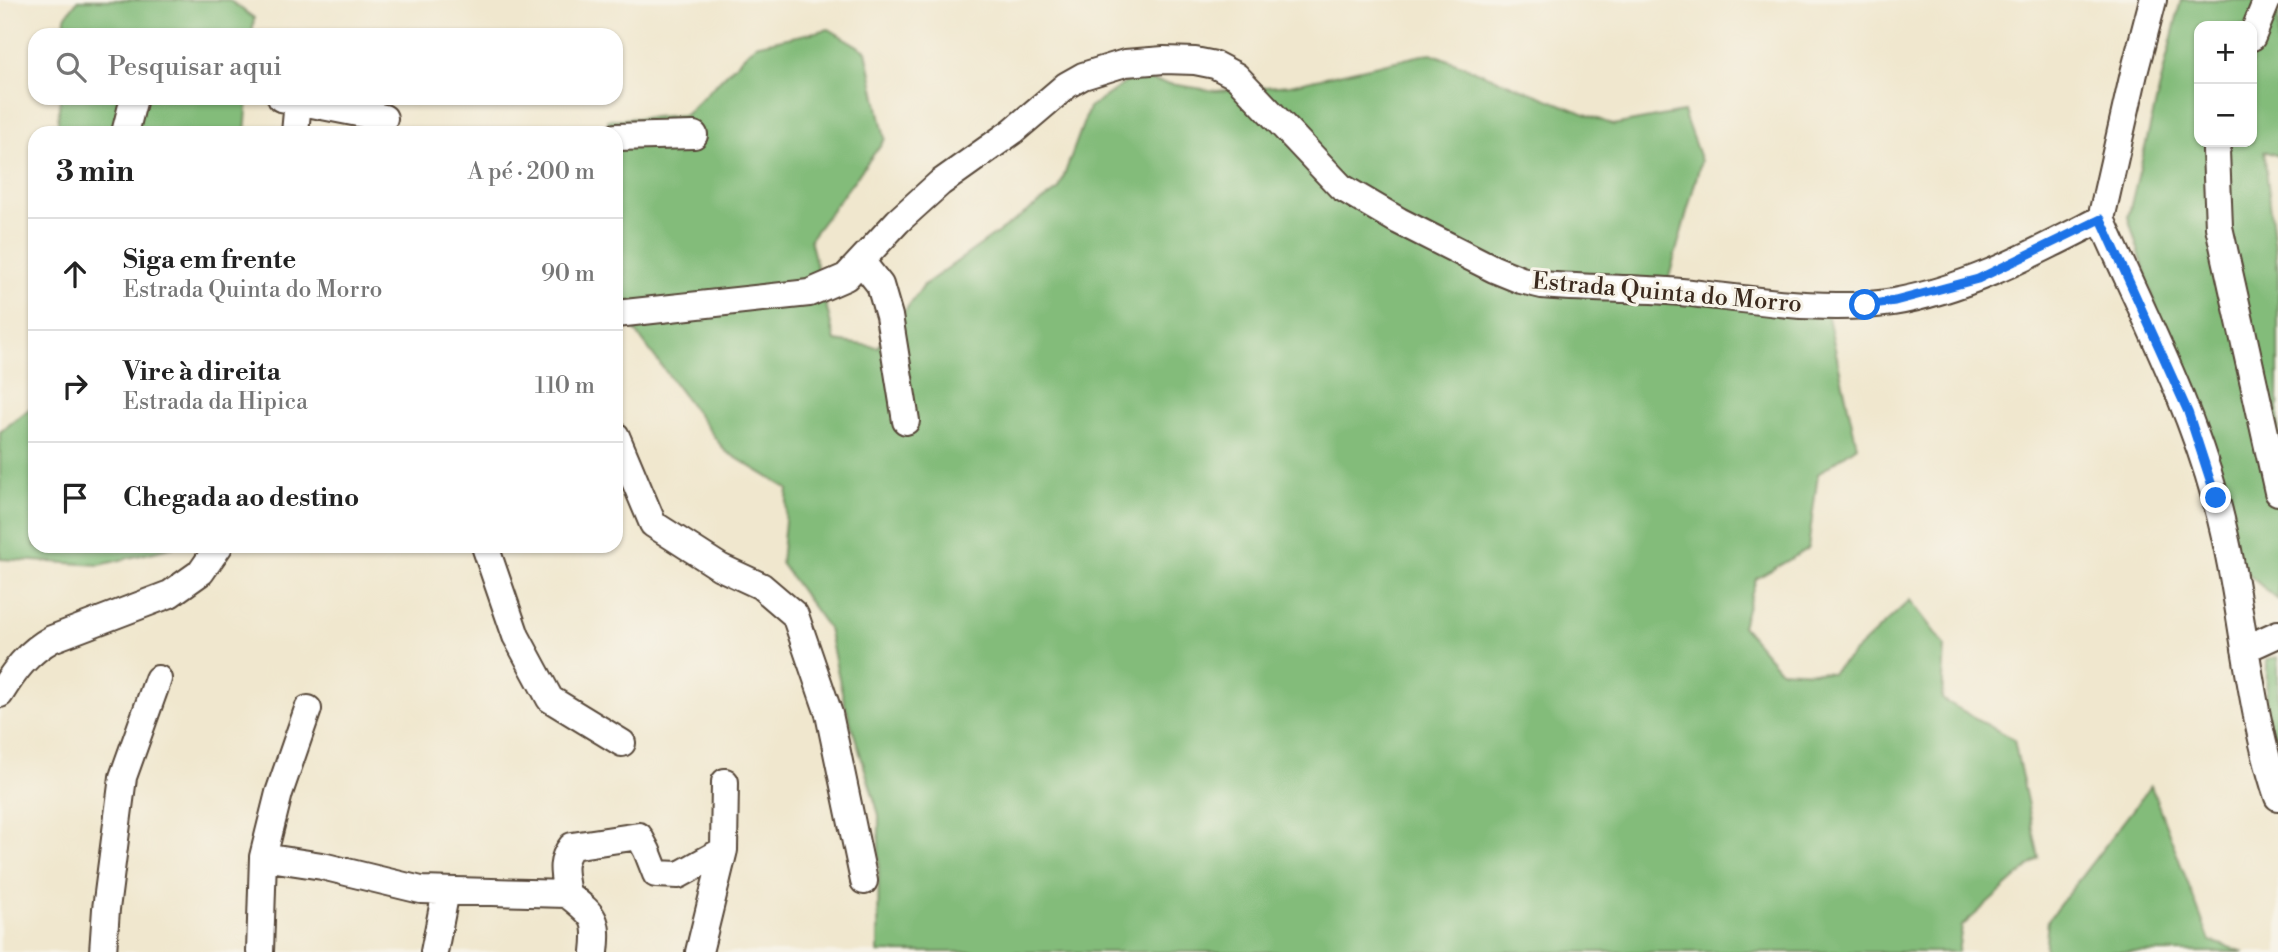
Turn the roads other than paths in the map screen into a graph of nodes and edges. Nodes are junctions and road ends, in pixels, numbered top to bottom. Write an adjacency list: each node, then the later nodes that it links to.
1 (2153, 0): 13 (street)
2 (2267, 0): 3 (street)
3 (2257, 25)
4 (132, 105): 8 (street)
5 (291, 105): 9 (street)
6 (316, 105): 7 (street)
7 (384, 118)
8 (126, 126)
9 (294, 126)
10 (694, 135): 11 (street)
11 (623, 137)
12 (2217, 147): 18 (street)
13 (2101, 219): 14 (street, Estrada Quinta do Morro); 22 (street)
14 (861, 261): 15 (street, Estrada Quinta do Morro); 16 (street)
15 (623, 313)
16 (906, 421)
17 (623, 453): 31 (street)
18 (2278, 492)
19 (214, 553): 24 (street)
20 (487, 553): 26 (street)
21 (2278, 634): 22 (street)
22 (2245, 649): 28 (street)
23 (158, 679): 34 (street)
24 (0, 694)
25 (308, 709): 30 (street)
26 (622, 743)
27 (725, 782): 29 (street)
28 (2278, 797)
29 (724, 850): 33 (street); 38 (street)
30 (263, 857): 32 (street); 35 (street)
31 (864, 881)
32 (446, 891): 33 (street); 36 (street)
33 (567, 894): 37 (street)
34 (103, 952)
35 (260, 952)
36 (434, 952)
37 (595, 952)
38 (699, 952)

